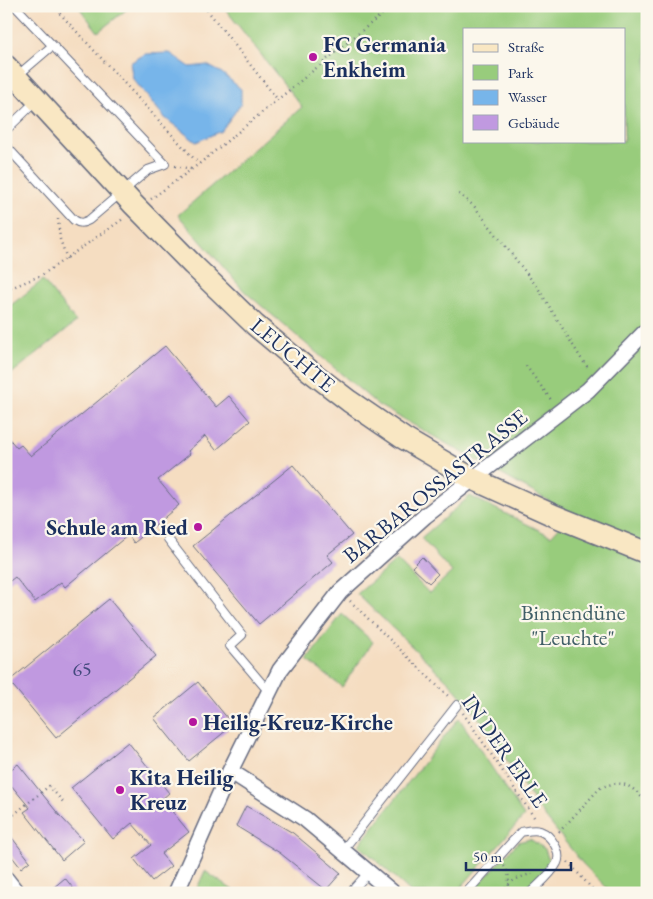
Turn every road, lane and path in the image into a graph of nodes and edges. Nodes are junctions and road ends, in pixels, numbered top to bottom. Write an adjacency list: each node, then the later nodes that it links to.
1 (15, 6): 5 (lane)
2 (53, 6): 12 (path)
3 (204, 6): 8 (path)
4 (392, 6): 8 (path)
5 (52, 46): 6 (lane); 11 (lane)
6 (11, 72): 7 (street, LEUCHTE)
7 (37, 100): 9 (lane); 14 (street, LEUCHTE)
8 (278, 100): 12 (path)
9 (6, 130)
10 (6, 146): 17 (lane)
11 (165, 164): 13 (path); 14 (lane)
12 (198, 164): 13 (path)
13 (191, 169): 16 (path)
14 (122, 192): 17 (lane); 25 (street, LEUCHTE)
15 (460, 194): 23 (path)
16 (149, 200)
17 (62, 206): 19 (path)
18 (126, 217): 19 (path)
19 (68, 259): 20 (path)
20 (6, 290)
21 (647, 330): 23 (street, BARBAROSSASTRASSE)
22 (526, 366): 24 (path)
23 (598, 380): 24 (street, BARBAROSSASTRASSE)
24 (560, 413): 25 (street, BARBAROSSASTRASSE)
25 (473, 480): 27 (street, LEUCHTE); 28 (street, BARBAROSSASTRASSE)
26 (168, 539): 29 (lane)
27 (647, 553)
28 (340, 592): 29 (street, BARBAROSSASTRASSE); 30 (path, IN DER ERLE)
29 (269, 692): 31 (street, BARBAROSSASTRASSE)
30 (456, 705): 35 (path, IN DER ERLE); 36 (lane)
31 (230, 771): 36 (street); 44 (street, BARBAROSSASTRASSE)
32 (647, 803): 35 (path)
33 (64, 804): 34 (path)
34 (6, 821)
35 (552, 840): 37 (lane); 50 (lane)
36 (343, 850): 39 (street)
37 (495, 861): 42 (path); 47 (lane)
38 (567, 861): 51 (path)
39 (369, 871): 45 (lane); 46 (street)
40 (537, 871): 42 (path)
41 (6, 879): 43 (street)
42 (509, 883): 48 (path); 49 (path)
43 (18, 893)
44 (176, 893)
45 (350, 893)
46 (393, 893)
47 (466, 893)
48 (504, 893)
49 (509, 893)
50 (530, 893)
51 (596, 893)

